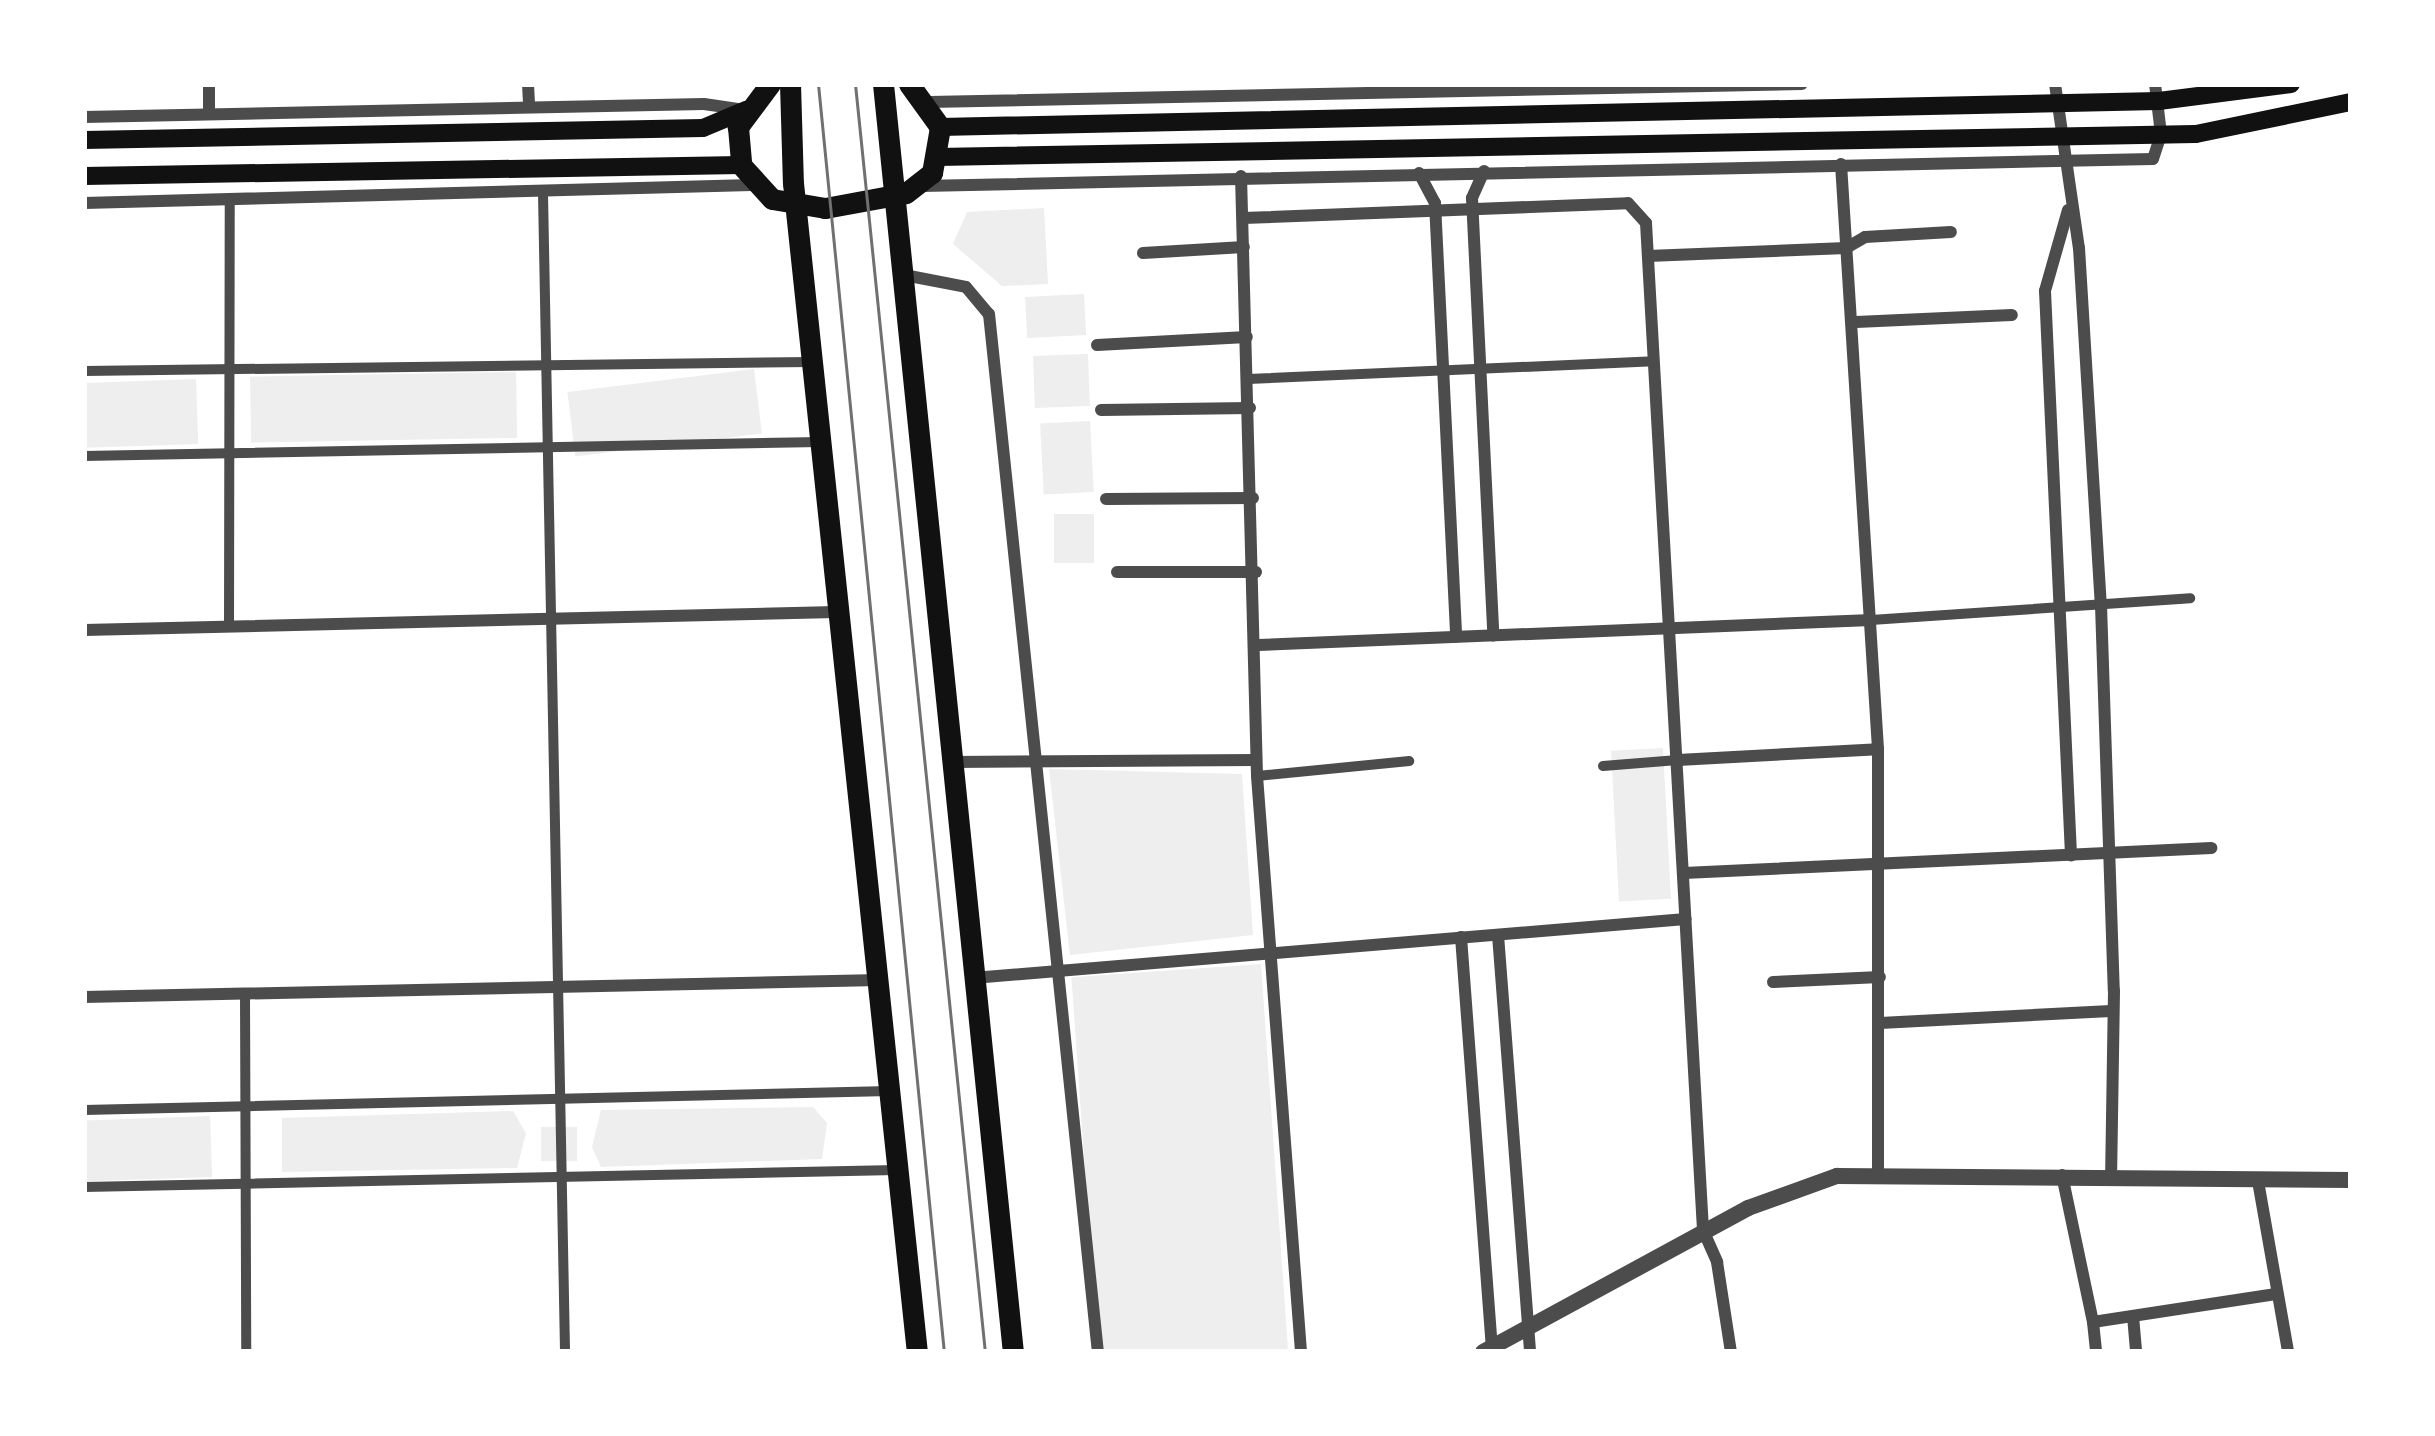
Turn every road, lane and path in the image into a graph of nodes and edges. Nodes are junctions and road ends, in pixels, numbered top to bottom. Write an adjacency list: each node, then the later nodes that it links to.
1 (208, 84): 19 (street)
2 (528, 84): 17 (street)
3 (770, 84): 18 (main road)
4 (790, 84): 39 (main road)
5 (883, 84): 35 (main road)
6 (909, 84): 15 (main road)
7 (1023, 84): 14 (street)
8 (1802, 84): 10 (street)
9 (2290, 84): 12 (main road)
10 (1690, 86): 11 (street)
11 (1224, 90): 14 (street)
12 (2157, 92): 13 (main road); 22 (street)
13 (2057, 93): 21 (main road); 23 (street)
14 (1023, 100): 15 (street)
15 (929, 102): 21 (main road)
16 (2351, 102): 22 (main road)
17 (529, 106): 18 (street); 19 (street)
18 (746, 110): 24 (main road); 30 (main road)
19 (209, 112): 20 (street)
20 (84, 117)
21 (940, 127): 25 (main road)
22 (2161, 134): 23 (main road); 26 (street)
23 (2066, 137): 25 (main road); 26 (street)
24 (84, 140)
25 (938, 157): 33 (main road)
26 (2070, 158): 27 (street); 38 (street)
27 (1841, 164): 28 (street); 45 (street)
28 (1484, 171): 29 (street); 40 (street)
29 (1419, 173): 32 (street); 41 (street)
30 (747, 175): 31 (main road); 34 (street); 39 (main road)
31 (84, 176)
32 (1241, 176): 33 (street); 42 (street)
33 (921, 186): 35 (main road)
34 (543, 194): 36 (street); 55 (street)
35 (891, 197): 39 (main road); 48 (main road)
36 (230, 200): 37 (street); 56 (street)
37 (84, 203)
38 (2070, 203): 72 (street); 73 (street)
39 (796, 205): 53 (main road)
40 (1472, 209): 41 (street); 47 (street); 57 (street)
41 (1436, 210): 42 (street); 58 (street)
42 (1243, 218): 44 (street)
43 (1951, 232): 45 (street)
44 (1244, 247): 46 (street); 51 (street)
45 (1846, 248): 47 (street); 50 (street)
46 (1143, 253)
47 (1648, 256): 54 (street)
48 (899, 274): 84 (street); 88 (main road)
49 (2012, 315): 50 (street)
50 (1856, 322): 76 (street)
51 (1247, 337): 52 (street); 60 (street)
52 (1097, 345)
53 (811, 362): 55 (street); 63 (main road)
54 (1654, 362): 57 (street); 78 (street)
55 (545, 364): 56 (street); 64 (street)
56 (229, 369): 59 (street); 65 (street)
57 (1480, 369): 58 (street); 80 (street)
58 (1442, 370): 60 (street); 81 (street)
59 (84, 371)
60 (1249, 379): 61 (street)
61 (1250, 408): 62 (street); 67 (street)
62 (1101, 410)
63 (820, 442): 64 (street); 74 (main road)
64 (546, 448): 65 (street); 75 (street)
65 (229, 453): 66 (street); 77 (street)
66 (84, 456)
67 (1253, 498): 68 (street); 70 (street)
68 (1106, 500)
69 (1117, 572): 70 (street)
70 (1256, 572): 82 (street)
71 (2190, 598): 72 (street)
72 (2101, 604): 73 (street); 92 (street)
73 (2058, 607): 76 (street); 93 (street)
74 (836, 612): 75 (street); 103 (main road)
75 (548, 619): 77 (street); 105 (street)
76 (1871, 620): 78 (street); 83 (street)
77 (229, 626): 79 (street)
78 (1669, 628): 80 (street); 86 (street)
79 (84, 630)
80 (1493, 635): 81 (street)
81 (1456, 637): 82 (street)
82 (1258, 645): 85 (street)
83 (1877, 749): 86 (street); 94 (street)
84 (1034, 757): 85 (street); 88 (street); 100 (street)
85 (1256, 760): 90 (street)
86 (1678, 760): 89 (street); 95 (street)
87 (1408, 761): 90 (street)
88 (951, 762): 102 (main road)
89 (1604, 766)
90 (1257, 776): 99 (street)
91 (2211, 848): 92 (street)
92 (2109, 853): 93 (street); 108 (street)
93 (2071, 855): 94 (street)
94 (1881, 864): 95 (street); 101 (street)
95 (1684, 873): 96 (street)
96 (1686, 919): 97 (street); 123 (street)
97 (1498, 934): 98 (street); 127 (street)
98 (1461, 937): 99 (street); 128 (street)
99 (1270, 953): 100 (street); 134 (street)
100 (1057, 970): 102 (street); 133 (street)
101 (1880, 976): 104 (street); 109 (street)
102 (973, 978): 132 (main road)
103 (881, 980): 105 (street); 110 (main road)
104 (1773, 982)
105 (562, 989): 106 (street); 111 (street)
106 (245, 993): 107 (street); 112 (street)
107 (84, 998)
108 (2111, 1011): 109 (street); 117 (street)
109 (1880, 1024): 115 (street)
110 (892, 1091): 111 (street); 114 (main road)
111 (563, 1097): 112 (street); 118 (street)
112 (245, 1106): 113 (street); 121 (street)
113 (84, 1109)
114 (900, 1170): 118 (street); 131 (main road)
115 (1878, 1172): 116 (street); 123 (street)
116 (2062, 1174): 117 (street); 126 (street)
117 (2111, 1175): 120 (street)
118 (563, 1176): 121 (street); 130 (street)
119 (2351, 1180): 120 (street)
120 (2258, 1181): 124 (street)
121 (245, 1182): 122 (street); 129 (street)
122 (84, 1187)
123 (1703, 1230): 127 (street); 136 (street)
124 (2276, 1294): 125 (street); 139 (street)
125 (2133, 1316): 126 (street); 138 (street)
126 (2093, 1322): 137 (street)
127 (1528, 1325): 128 (street); 135 (street)
128 (1489, 1350)
129 (246, 1352)
130 (565, 1352)
131 (916, 1352)
132 (1013, 1352)
133 (1098, 1352)
134 (1301, 1352)
135 (1530, 1352)
136 (1731, 1352)
137 (2096, 1352)
138 (2136, 1352)
139 (2288, 1352)

